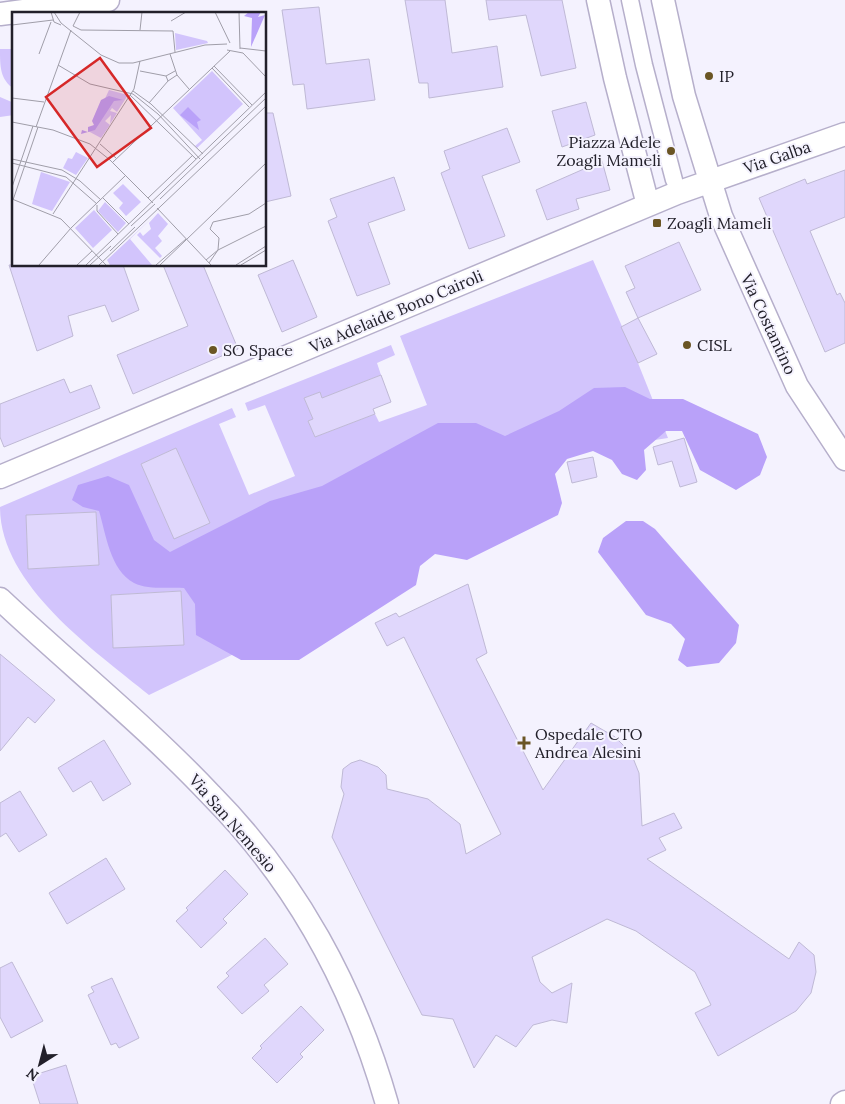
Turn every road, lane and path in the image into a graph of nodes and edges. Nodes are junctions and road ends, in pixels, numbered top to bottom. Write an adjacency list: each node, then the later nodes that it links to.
1 (108, 0): 5 (street)
2 (598, 0): 9 (street)
3 (630, 0): 7 (street)
4 (663, 0): 8 (street)
5 (15, 12)
6 (845, 134): 8 (street, Via Galba)
7 (674, 180)
8 (709, 180): 9 (street, Via Adelaide Bono Cairoli); 10 (street, Via Costantino)
9 (648, 205): 11 (street, Via Adelaide Bono Cairoli)
10 (845, 459)
11 (0, 477)
12 (0, 599): 14 (street, Via San Nemesio)
13 (845, 1102): 15 (street)
14 (387, 1104)
15 (842, 1104)

